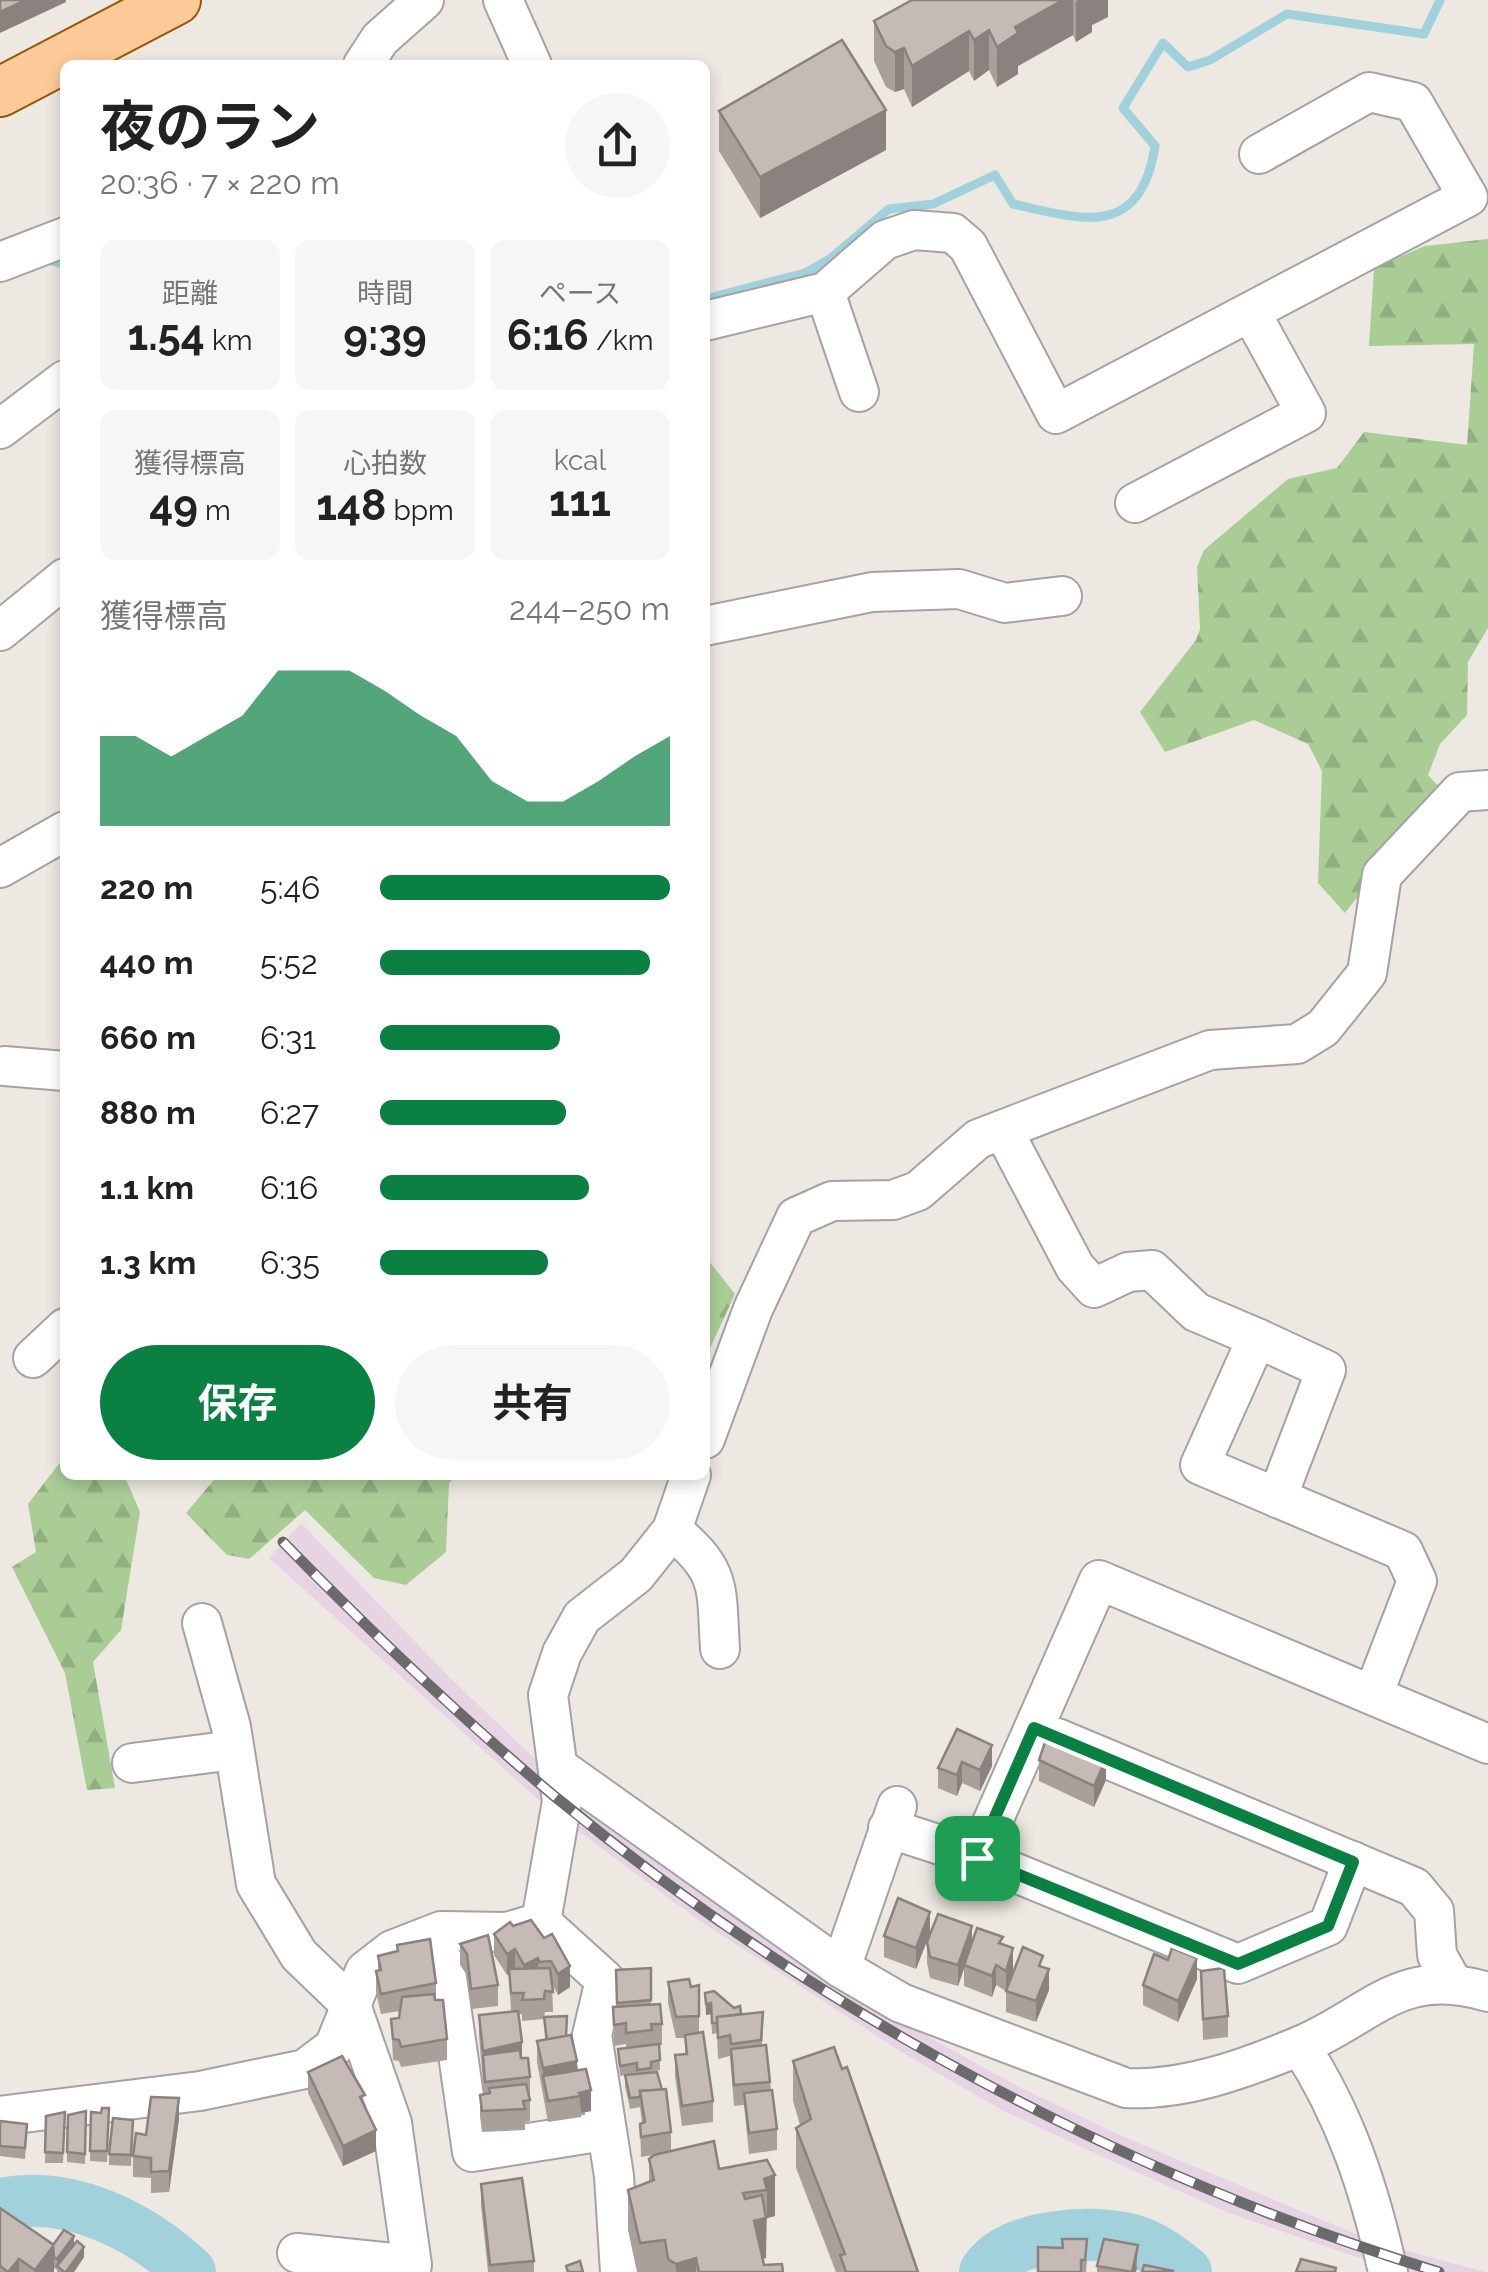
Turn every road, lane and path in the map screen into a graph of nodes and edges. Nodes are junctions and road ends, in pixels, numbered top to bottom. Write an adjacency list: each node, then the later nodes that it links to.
1 (176, 0): 4 (main road)
2 (424, 0): 5 (street)
3 (503, 0): 6 (street)
4 (61, 60)
5 (366, 60)
6 (530, 60)
7 (60, 61): 8 (main road)
8 (0, 92)
9 (1259, 154): 13 (street)
10 (60, 238): 11 (street)
11 (0, 262)
12 (825, 292): 13 (street); 14 (street); 16 (street)
13 (1252, 313): 18 (street)
14 (710, 320)
15 (60, 384): 17 (street)
16 (859, 392)
17 (0, 429)
18 (1135, 503)
19 (60, 582): 22 (street)
20 (1062, 596): 21 (street)
21 (710, 625)
22 (0, 631)
23 (1488, 790): 28 (street)
24 (60, 834): 25 (street)
25 (0, 868)
26 (4, 1066): 27 (street)
27 (60, 1071)
28 (1003, 1130): 30 (street); 32 (street)
29 (60, 1333): 31 (street)
30 (1256, 1338): 34 (street); 34 (street)
31 (32, 1358)
32 (710, 1425)
33 (689, 1480): 35 (street)
34 (1277, 1498): 38 (street)
35 (672, 1530): 37 (street); 43 (street)
36 (202, 1622): 41 (street)
37 (721, 1649)
38 (1373, 1695): 39 (street); 40 (street)
39 (1034, 1728): 44 (street); 45 (street)
40 (1488, 1744)
41 (234, 1750): 42 (street); 50 (street)
42 (132, 1762)
43 (561, 1768): 46 (street); 48 (street)
44 (977, 1858): 45 (street); 48 (street)
45 (1353, 1862): 49 (street)
46 (541, 1922): 50 (street); 53 (street)
47 (445, 1964): 53 (street)
48 (841, 1968): 51 (street)
49 (1470, 1987): 51 (street)
50 (351, 2005): 52 (street); 54 (street)
51 (1300, 2046): 56 (street)
52 (0, 2116)
53 (604, 2131): 55 (street)
54 (297, 2253)
55 (620, 2272)
56 (1388, 2272)

